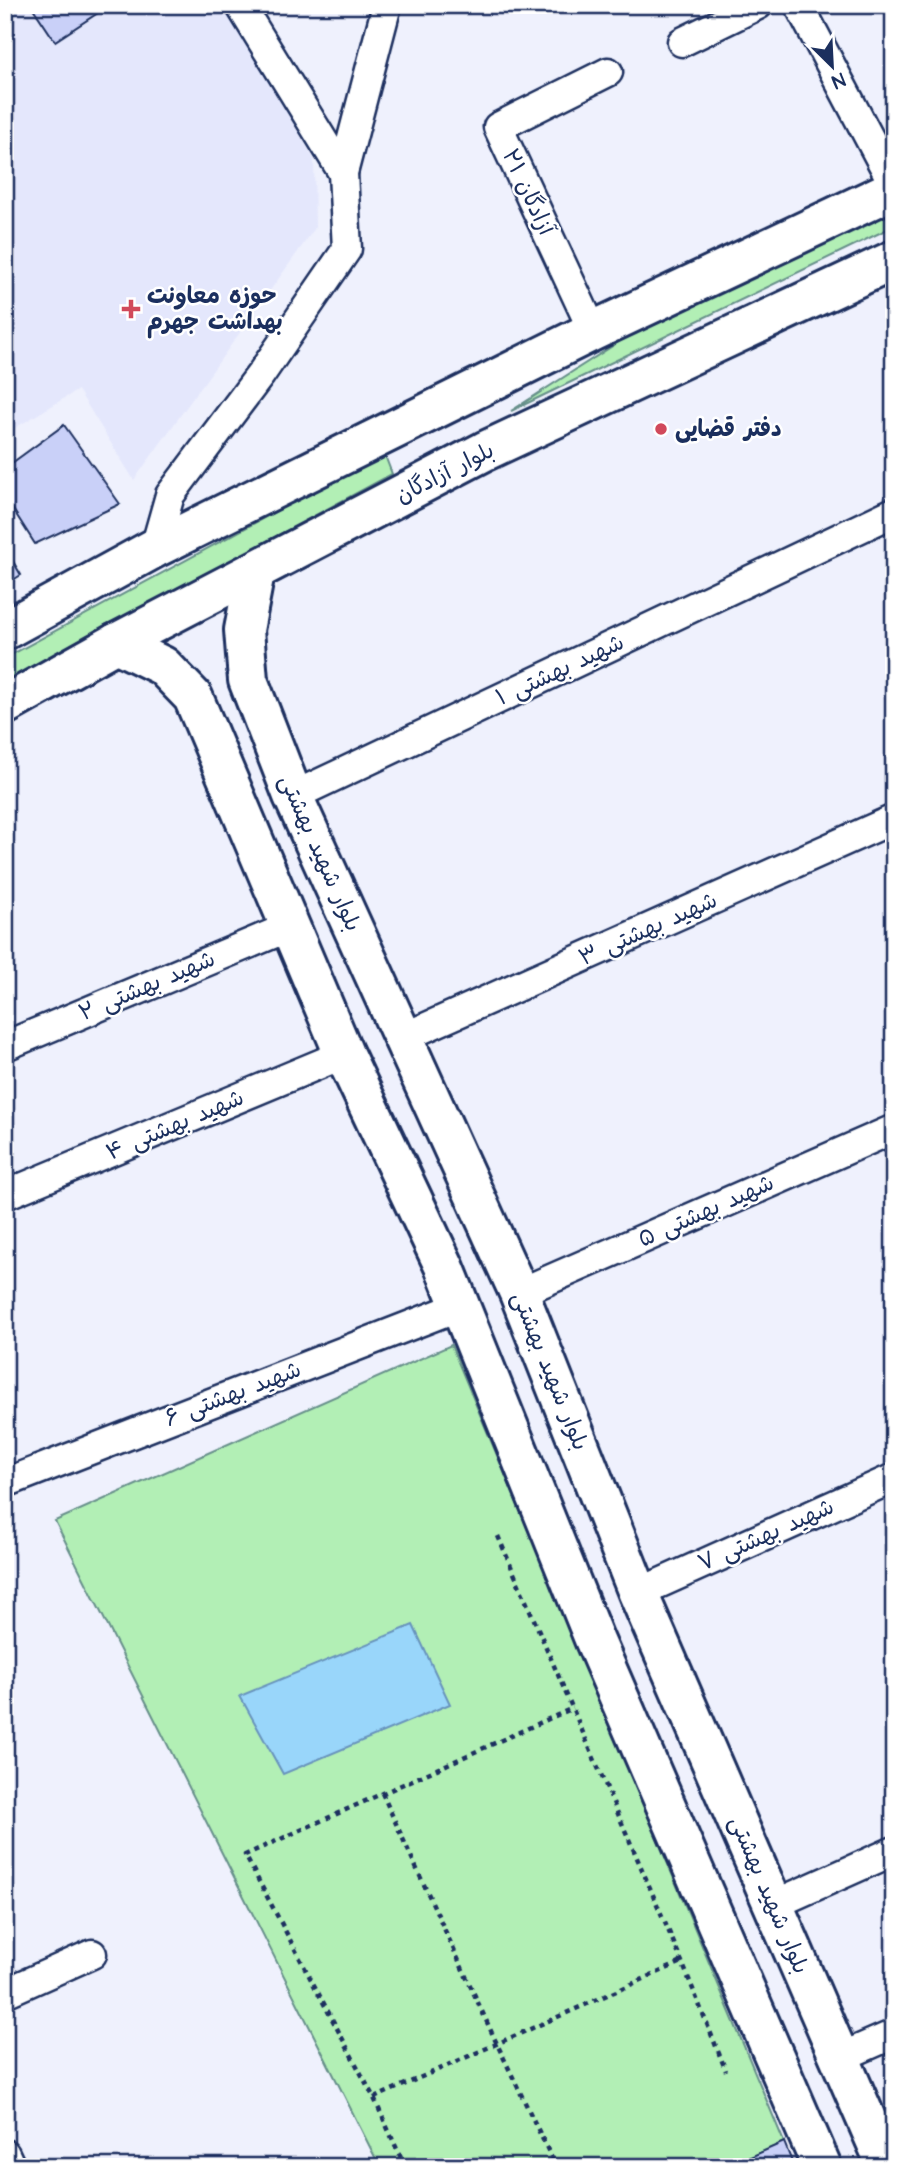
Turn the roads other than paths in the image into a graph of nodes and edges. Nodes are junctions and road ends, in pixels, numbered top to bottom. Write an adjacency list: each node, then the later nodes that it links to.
1 (240, 5): 7 (street)
2 (387, 5): 7 (street)
3 (758, 5): 5 (street)
4 (799, 5): 8 (street)
5 (682, 43)
6 (608, 72): 10 (street, آزادگان ۲۱)
7 (344, 173): 14 (street)
8 (894, 187): 10 (main road)
9 (894, 260): 12 (main road, بلوار آزادگان)
10 (593, 331): 11 (main road)
11 (459, 399): 12 (main road); 14 (main road)
12 (485, 451): 15 (main road, بلوار آزادگان)
13 (894, 512): 19 (street, شهید بهشتی ۱)
14 (155, 548): 16 (main road)
15 (255, 572): 17 (main road, بلوار آزادگان); 19 (main road, بلوار شهید بهشتی)
16 (5, 629)
17 (116, 643): 18 (main road, بلوار آزادگان); 21 (main road)
18 (5, 705)
19 (293, 796): 22 (main road, بلوار شهید بهشتی)
20 (894, 819): 22 (street, شهید بهشتی ۳)
21 (289, 927): 23 (street, شهید بهشتی ۲); 24 (main road)
22 (402, 1038): 27 (main road, بلوار شهید بهشتی)
23 (5, 1046)
24 (344, 1054): 26 (street, شهید بهشتی ۴); 28 (main road)
25 (894, 1129): 27 (street, شهید بهشتی ۵)
26 (5, 1195)
27 (519, 1293): 28 (main road); 31 (main road, بلوار شهید بهشتی)
28 (460, 1306): 30 (street, شهید بهشتی ۶); 40 (main road)
29 (894, 1478): 31 (street, شهید بهشتی ۷)
30 (5, 1483)
31 (638, 1593): 33 (main road, بلوار شهید بهشتی)
32 (894, 1851): 33 (street)
33 (773, 1905): 37 (main road, بلوار شهید بهشتی)
34 (92, 1954): 35 (street)
35 (5, 1993)
36 (894, 2034): 37 (street)
37 (839, 2058): 41 (main road, بلوار شهید بهشتی)
38 (5, 2154): 39 (street)
39 (11, 2167)
40 (822, 2167)
41 (887, 2167)

